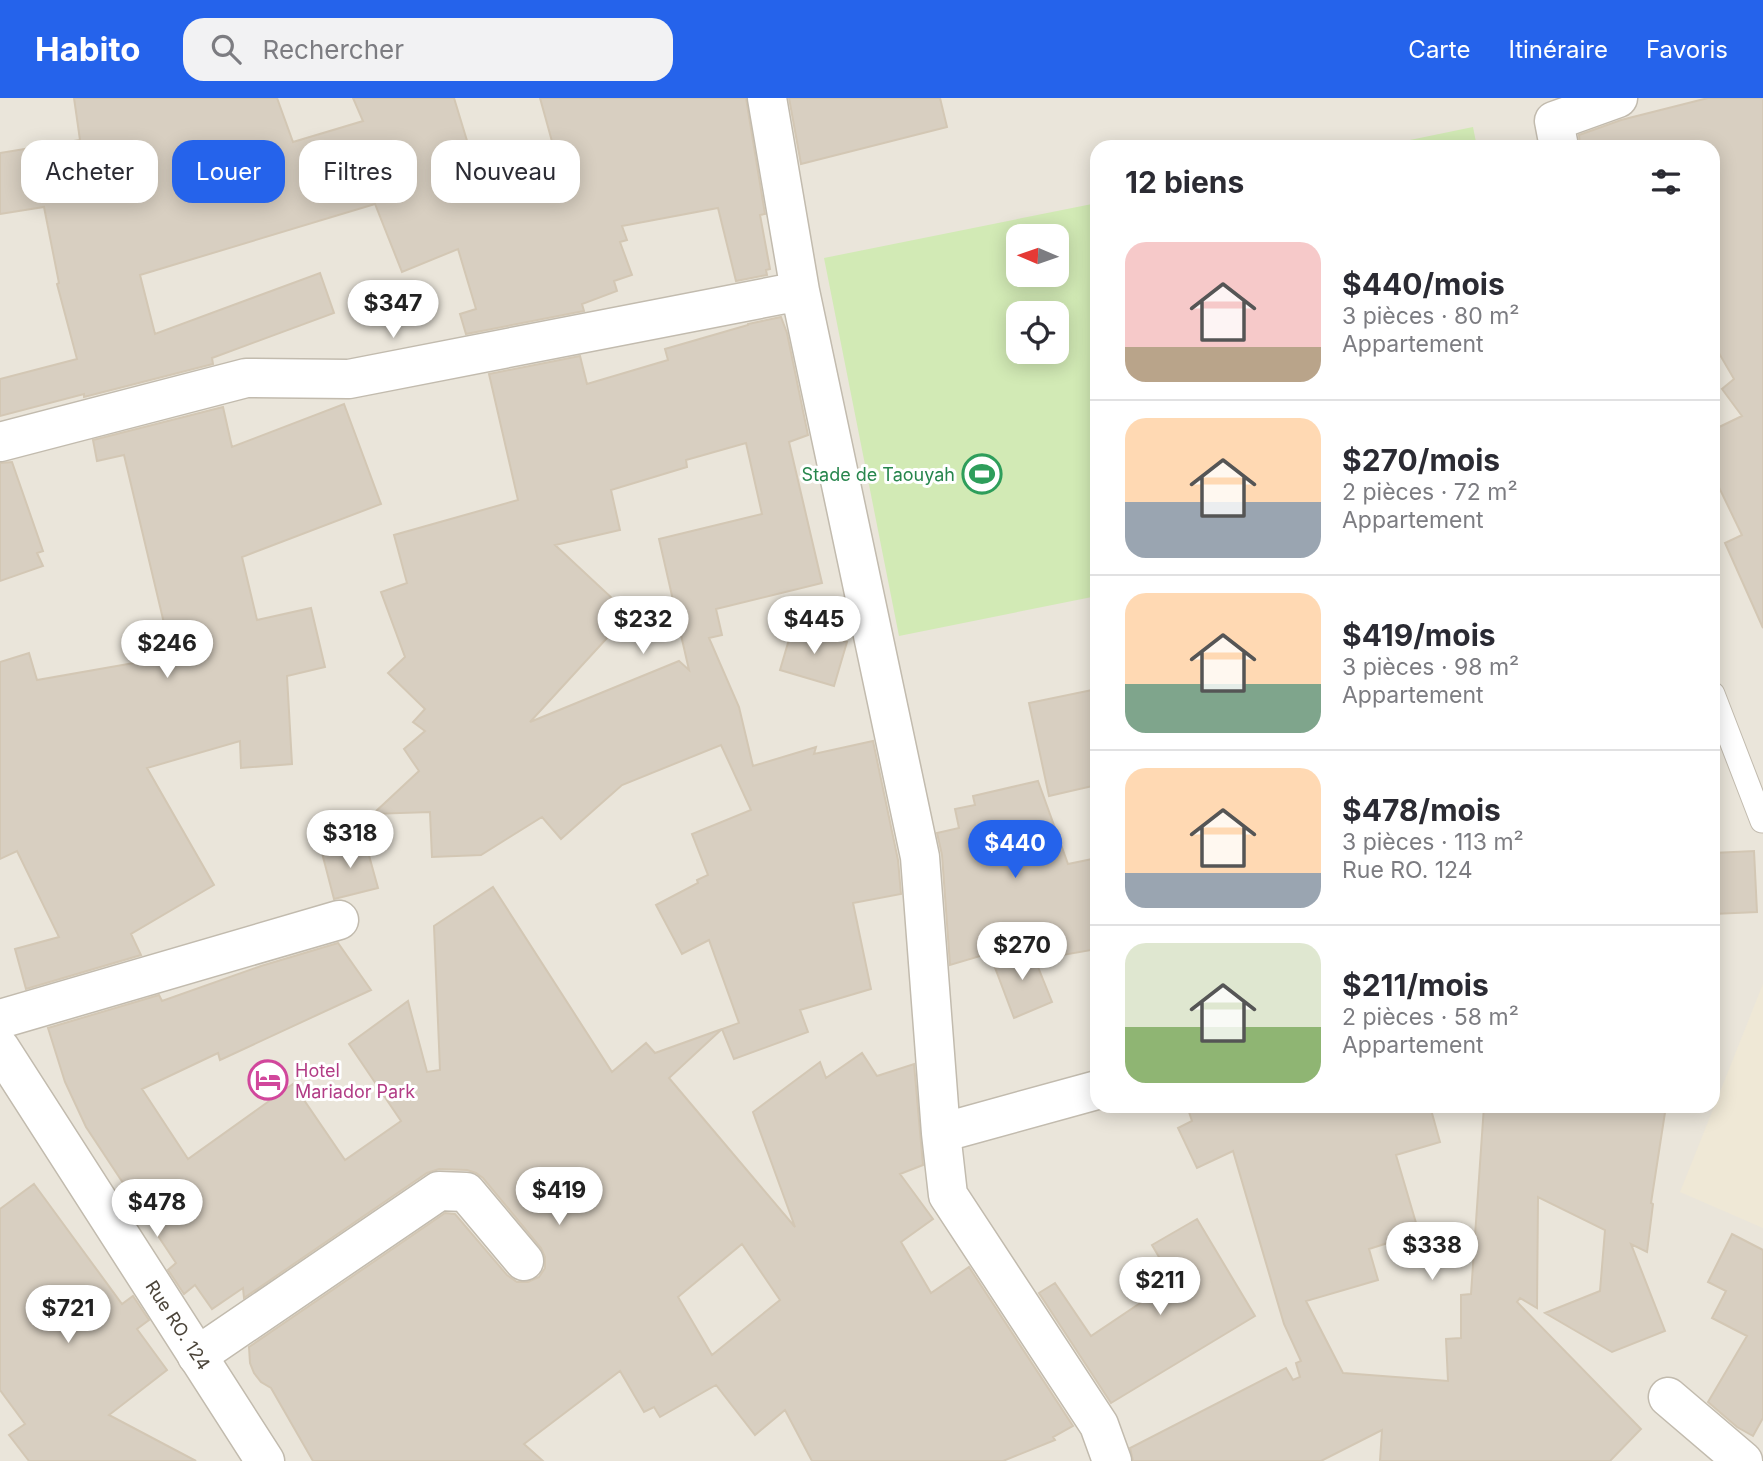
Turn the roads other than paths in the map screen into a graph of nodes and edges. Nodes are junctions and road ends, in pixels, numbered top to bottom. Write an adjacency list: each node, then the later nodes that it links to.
1 (767, 98): 4 (street)
2 (1618, 98): 3 (street)
3 (1558, 140)
4 (800, 291): 5 (street); 12 (street)
5 (0, 442)
6 (1720, 712): 7 (lane)
7 (1762, 821)
8 (339, 920): 9 (street)
9 (0, 1019)
10 (0, 1048): 14 (street, Rue RO. 124)
11 (1090, 1092): 12 (street)
12 (941, 1133): 17 (street)
13 (524, 1261): 14 (street)
14 (197, 1356): 16 (street, Rue RO. 124)
15 (1668, 1397): 18 (street)
16 (265, 1461)
17 (1112, 1461)
18 (1743, 1461)

